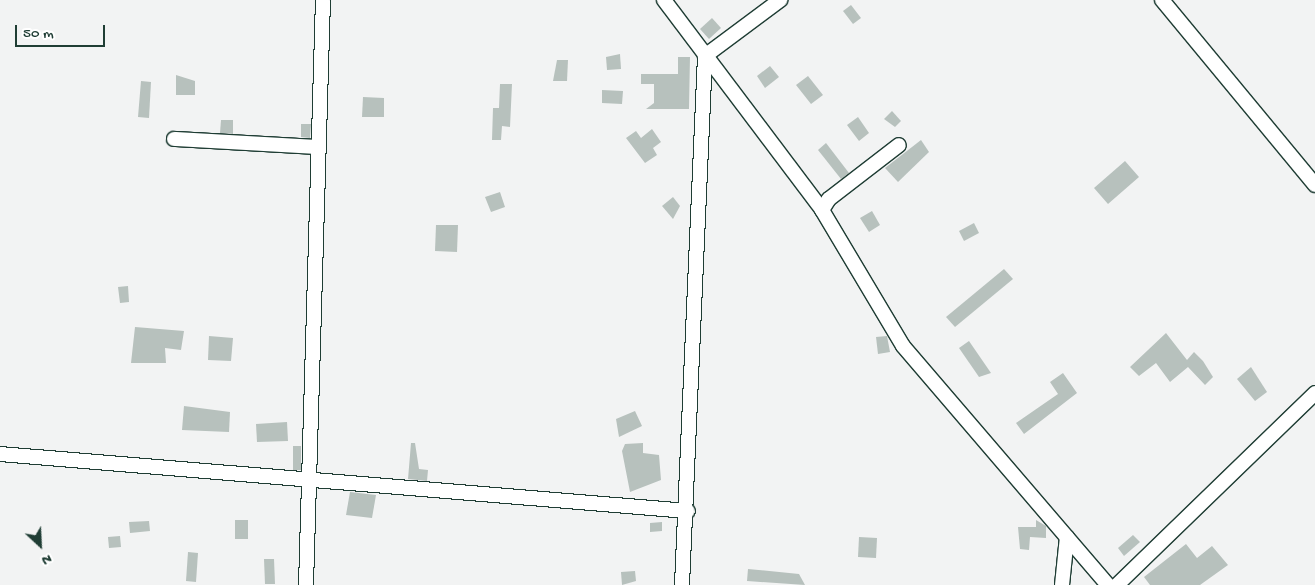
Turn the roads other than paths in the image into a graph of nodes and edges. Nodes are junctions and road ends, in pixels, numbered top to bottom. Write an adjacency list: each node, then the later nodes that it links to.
1 (323, 0): 8 (street)
2 (664, 0): 5 (street)
3 (780, 0): 5 (street)
4 (1162, 0): 9 (street)
5 (705, 56): 10 (street); 14 (street)
6 (174, 139): 8 (street)
7 (899, 145): 10 (street)
8 (319, 147): 13 (street)
9 (1315, 185)
10 (822, 210): 15 (street)
11 (1315, 393): 21 (street)
12 (0, 454): 13 (street)
13 (310, 481): 14 (street); 16 (street)
14 (688, 511): 17 (street)
15 (1067, 537): 19 (street); 20 (street)
16 (306, 585)
17 (682, 585): 18 (street)
18 (686, 585)
19 (1062, 585)
20 (1108, 585)
21 (1117, 585)

